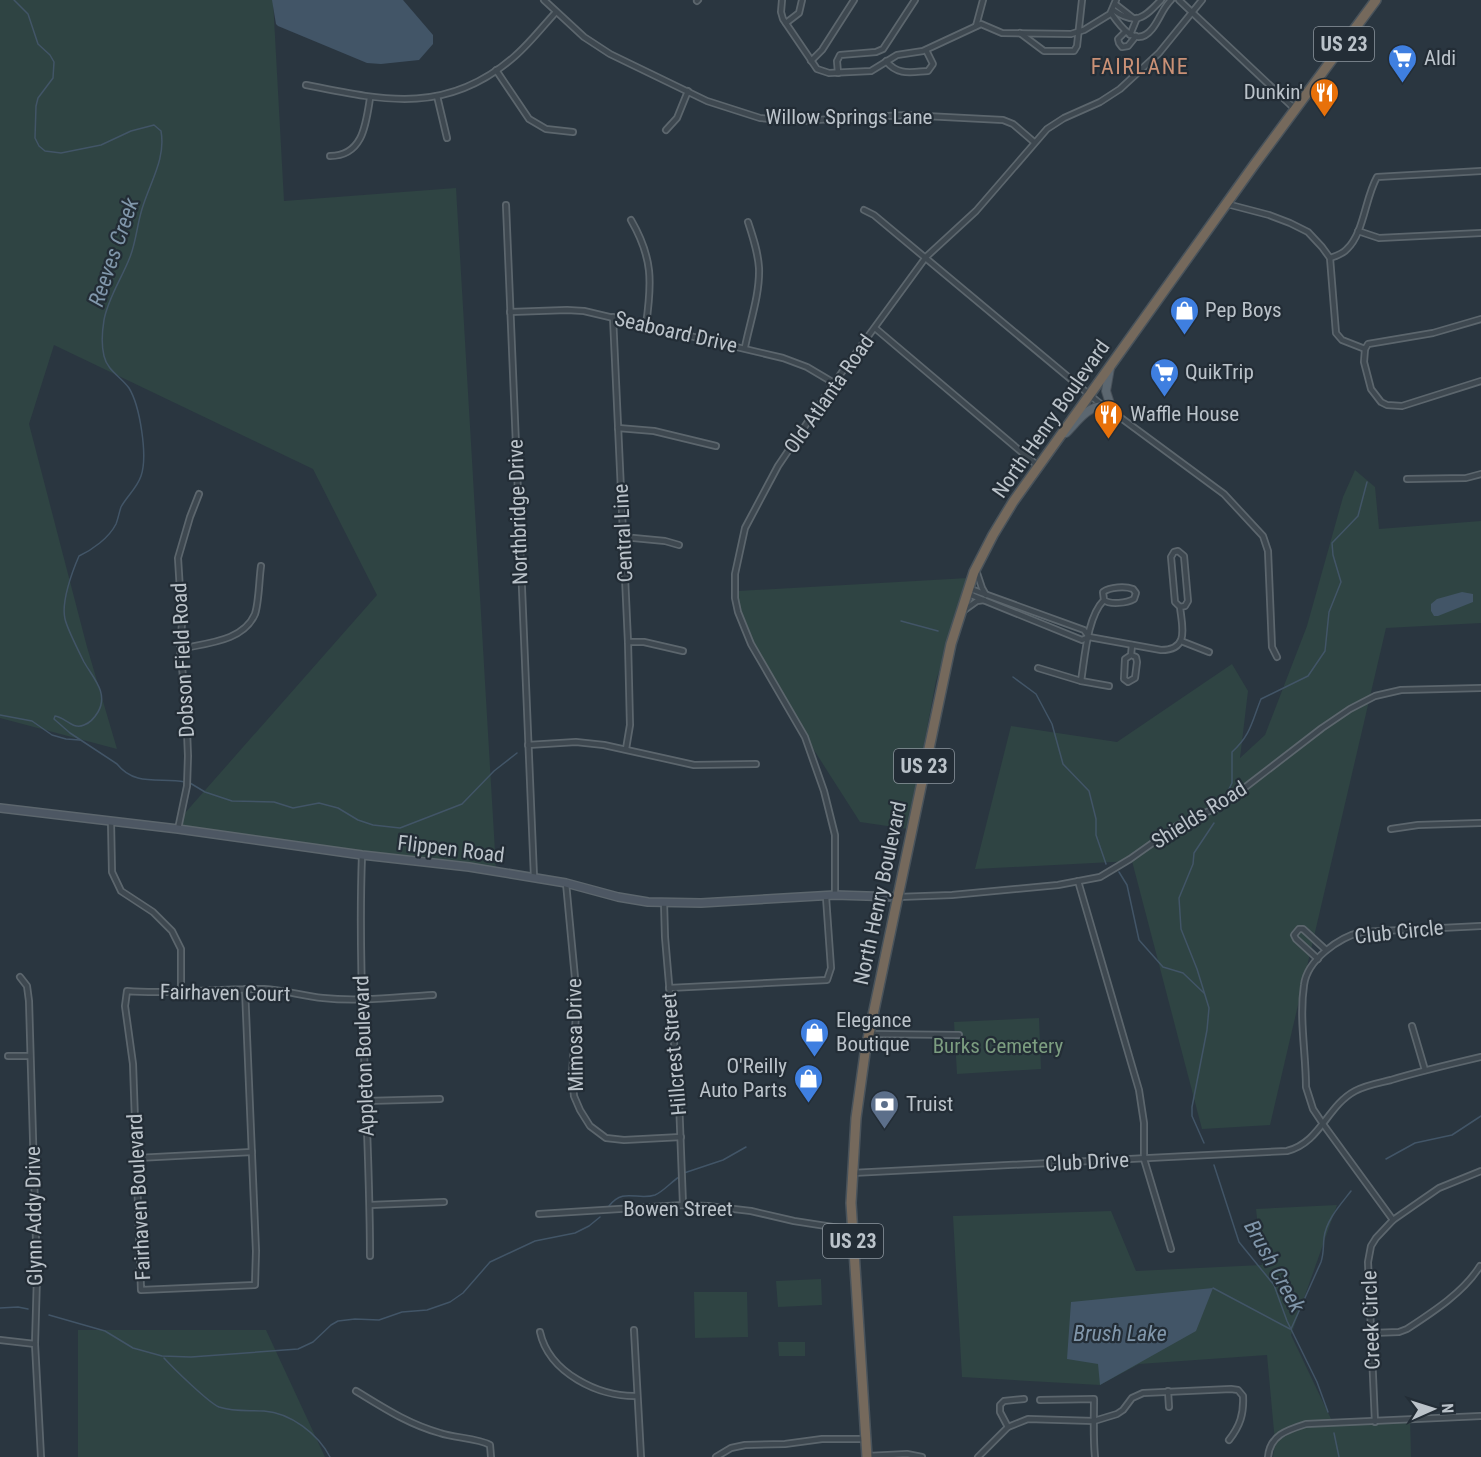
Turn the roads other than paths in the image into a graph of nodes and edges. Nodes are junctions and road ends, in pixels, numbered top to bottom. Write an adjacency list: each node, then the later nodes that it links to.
1 (544, 0): 15 (street, Willow Springs Lane)
2 (782, 0): 17 (street)
3 (802, 0): 17 (street)
4 (854, 0): 24 (street)
5 (915, 0): 27 (street)
6 (983, 0): 18 (street)
7 (1082, 0): 19 (street)
8 (1161, 0): 16 (street)
9 (1171, 0): 22 (street)
10 (1179, 0): 14 (street)
11 (1202, 0): 14 (street, Old Atlanta Road)
12 (1376, 0): 32 (highway, North Henry Boulevard / US 23)
13 (1114, 7): 16 (street); 19 (street); 21 (street)
14 (1192, 11): 32 (street); 36 (street, Old Atlanta Road)
15 (556, 12): 26 (street); 29 (street, Willow Springs Lane)
16 (1135, 18): 21 (street)
17 (786, 23): 24 (street)
18 (976, 26): 20 (street); 23 (street)
19 (1078, 32): 20 (street); 20 (street)
20 (1020, 33)
21 (1128, 33): 22 (street); 22 (street)
22 (1136, 36)
23 (926, 50): 25 (street); 25 (street)
24 (811, 60): 27 (street)
25 (886, 62): 27 (street)
26 (496, 70): 30 (street); 34 (street)
27 (837, 73)
28 (306, 85): 31 (street)
29 (688, 91): 33 (street); 36 (street, Willow Springs Lane)
30 (438, 96): 31 (street); 35 (street)
31 (370, 98): 37 (street)
32 (1296, 110): 39 (highway, North Henry Boulevard / US 23)
33 (666, 130)
34 (573, 132)
35 (447, 138)
36 (1034, 142): 46 (street, Old Atlanta Road)
37 (330, 156)
38 (1481, 171): 44 (street)
39 (1227, 204): 47 (street); 55 (highway, North Henry Boulevard / US 23)
40 (506, 205): 48 (street, Northbridge Drive)
41 (864, 210): 46 (street)
42 (631, 220): 51 (street)
43 (748, 222): 53 (street)
44 (1358, 231): 45 (street); 47 (street)
45 (1481, 233)
46 (926, 257): 52 (street, Old Atlanta Road); 58 (street)
47 (1330, 258): 54 (street)
48 (510, 312): 49 (street, Seaboard Drive); 92 (street, Northbridge Drive)
49 (613, 317): 51 (street, Seaboard Drive); 61 (street, Central Line)
50 (1481, 319): 54 (street)
51 (646, 325): 53 (street, Seaboard Drive)
52 (875, 328): 57 (street, Old Atlanta Road); 64 (street)
53 (745, 347): 57 (street, Seaboard Drive)
54 (1365, 349): 56 (street)
55 (1111, 365): 58 (highway, North Henry Boulevard / US 23); 60 (main road)
56 (1481, 381)
57 (834, 383): 104 (street, Old Atlanta Road)
58 (1089, 395): 59 (street); 63 (highway, North Henry Boulevard / US 23)
59 (1104, 406): 60 (street); 63 (main road)
60 (1113, 413): 87 (street)
61 (618, 428): 62 (street); 68 (street, Central Line)
62 (716, 446)
63 (1051, 450): 64 (highway, North Henry Boulevard / US 23)
64 (1038, 466): 71 (highway, North Henry Boulevard / US 23)
65 (1481, 474): 66 (street)
66 (1407, 479)
67 (200, 494): 83 (street, Dobson Field Road)
68 (623, 537): 69 (street); 81 (street, Central Line)
69 (679, 545)
70 (261, 566): 83 (street)
71 (976, 569): 74 (highway, North Henry Boulevard / US 23); 75 (street)
72 (1185, 573): 73 (street); 73 (street); 77 (street)
73 (1173, 574): 77 (street)
74 (967, 590): 75 (street); 78 (highway, North Henry Boulevard / US 23)
75 (989, 598): 78 (street); 79 (street); 79 (street)
76 (1104, 600): 76 (street); 79 (street)
77 (1180, 607): 80 (street)
78 (959, 615): 106 (highway, North Henry Boulevard / US 23)
79 (1089, 637): 82 (street); 89 (street)
80 (1181, 641): 82 (street); 85 (street)
81 (628, 642): 84 (street); 93 (street, Central Line)
82 (1132, 645): 86 (street)
83 (180, 649): 98 (street, Dobson Field Road)
84 (683, 651)
85 (1209, 652)
86 (1131, 655): 86 (street)
87 (1277, 657)
88 (1038, 668): 89 (street)
89 (1081, 681): 90 (street)
90 (1109, 686)
91 (1481, 688): 102 (street, Shields Road)
92 (528, 745): 93 (street); 101 (street, Northbridge Drive)
93 (626, 750): 94 (street)
94 (756, 764)
95 (0, 808): 96 (street, Flippen Road)
96 (111, 822): 98 (street, Flippen Road); 114 (street)
97 (1481, 823): 99 (street)
98 (178, 829): 100 (street, Flippen Road)
99 (1391, 829)
100 (362, 855): 101 (street, Flippen Road); 117 (street, Appleton Boulevard)
101 (534, 878): 103 (street, Flippen Road)
102 (1078, 882): 106 (street, Shields Road); 131 (street, Club Drive)
103 (566, 883): 107 (street, Flippen Road); 128 (street, Mimosa Drive)
104 (836, 896): 105 (street, Flippen Road); 106 (street, Flippen Road)
105 (826, 897): 107 (street, Flippen Road); 112 (street)
106 (898, 897): 119 (highway, North Henry Boulevard / US 23)
107 (664, 902): 112 (street, Hillcrest Street)
108 (1481, 926): 109 (street, Club Circle)
109 (1326, 950): 110 (street, Club Circle); 110 (street)
110 (1318, 959): 127 (street, Club Circle)
111 (20, 978): 122 (street, Glynn Addy Drive)
112 (669, 988): 128 (street, Hillcrest Street)
113 (245, 989): 114 (street, Fairhaven Court); 117 (street, Fairhaven Court); 129 (street)
114 (181, 992): 115 (street, Fairhaven Court)
115 (127, 993): 130 (street, Fairhaven Boulevard)
116 (432, 995): 117 (street, Fairhaven Court)
117 (362, 999): 126 (street, Appleton Boulevard)
118 (1412, 1026): 124 (street)
119 (869, 1034): 120 (street); 133 (highway, North Henry Boulevard / US 23)
120 (959, 1035)
121 (8, 1056): 122 (street)
122 (29, 1056): 147 (street, Glynn Addy Drive)
123 (1481, 1057): 124 (street)
124 (1425, 1070): 127 (street)
125 (440, 1099): 126 (street)
126 (366, 1101): 135 (street, Appleton Boulevard)
127 (1323, 1124): 131 (street); 138 (street, Club Circle)
128 (681, 1137): 136 (street, Hillcrest Street)
129 (252, 1152): 130 (street); 130 (street, Fairhaven Boulevard)
130 (137, 1158)
131 (1144, 1159): 133 (street, Club Drive); 140 (street)
132 (1481, 1171): 138 (street, Creek Circle)
133 (852, 1173): 139 (highway, North Henry Boulevard / US 23)
134 (444, 1202): 135 (street)
135 (370, 1205): 141 (street, Appleton Boulevard)
136 (683, 1205): 137 (street, Bowen Street); 139 (street, Bowen Street)
137 (539, 1214)
138 (1393, 1220): 145 (street, Creek Circle)
139 (852, 1230): 158 (highway, North Henry Boulevard / US 23)
140 (1171, 1248)
141 (370, 1256)
142 (1480, 1266): 145 (street)
143 (634, 1330): 150 (street)
144 (540, 1332): 150 (street)
145 (1372, 1333): 156 (street, Creek Circle)
146 (0, 1340): 147 (street)
147 (35, 1344): 161 (street, Glynn Addy Drive)
148 (356, 1391): 162 (street)
149 (1168, 1391): 153 (street); 155 (street); 159 (street)
150 (638, 1396): 163 (street)
151 (1024, 1399): 157 (street)
152 (1040, 1400): 155 (street)
153 (1169, 1407)
154 (1481, 1416): 156 (street)
155 (1094, 1421): 157 (street); 167 (street)
156 (1375, 1422): 168 (street)
157 (1008, 1427): 166 (street)
158 (866, 1439): 160 (highway, North Henry Boulevard / US 23); 164 (street)
159 (1229, 1440)
160 (867, 1456): 165 (street)
161 (41, 1457)
162 (491, 1457)
163 (641, 1457)
164 (716, 1457)
165 (922, 1457)
166 (978, 1457)
167 (1095, 1457)
168 (1268, 1457)

